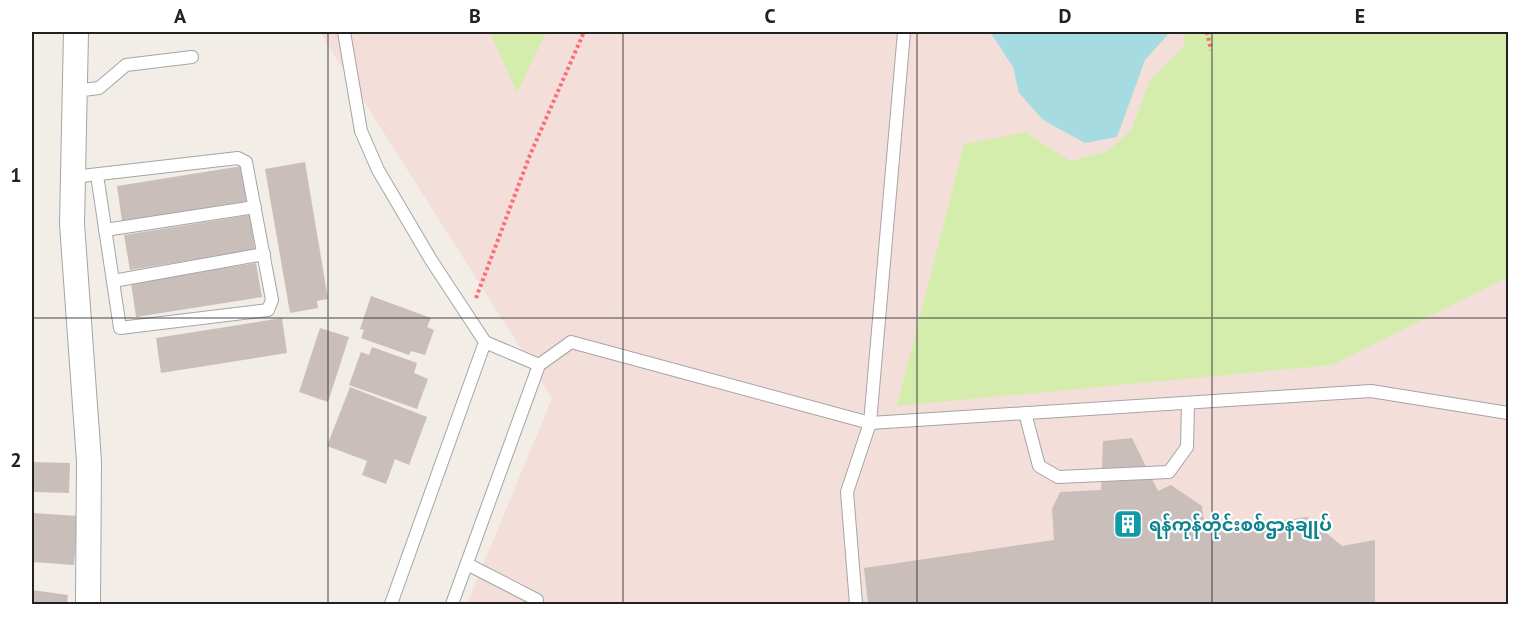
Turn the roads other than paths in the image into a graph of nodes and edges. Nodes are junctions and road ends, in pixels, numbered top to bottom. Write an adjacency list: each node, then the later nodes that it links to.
1 (76, 32): 5 (street)
2 (344, 32): 12 (lane)
3 (904, 32): 17 (lane)
4 (192, 57): 5 (lane)
5 (75, 91): 7 (street)
6 (97, 175): 7 (lane); 8 (lane); 9 (lane)
7 (73, 177): 20 (street)
8 (255, 207): 9 (lane); 10 (lane)
9 (105, 231): 11 (lane)
10 (264, 254): 11 (lane); 11 (lane)
11 (113, 281)
12 (485, 342): 13 (lane); 21 (lane)
13 (539, 365): 17 (lane); 18 (lane)
14 (1188, 403): 15 (lane); 15 (lane); 16 (lane)
15 (1025, 413): 17 (lane)
16 (1509, 413)
17 (870, 423): 23 (lane)
18 (467, 564): 19 (lane); 22 (lane)
19 (537, 600)
20 (88, 604)
21 (391, 604)
22 (452, 604)
23 (856, 604)

